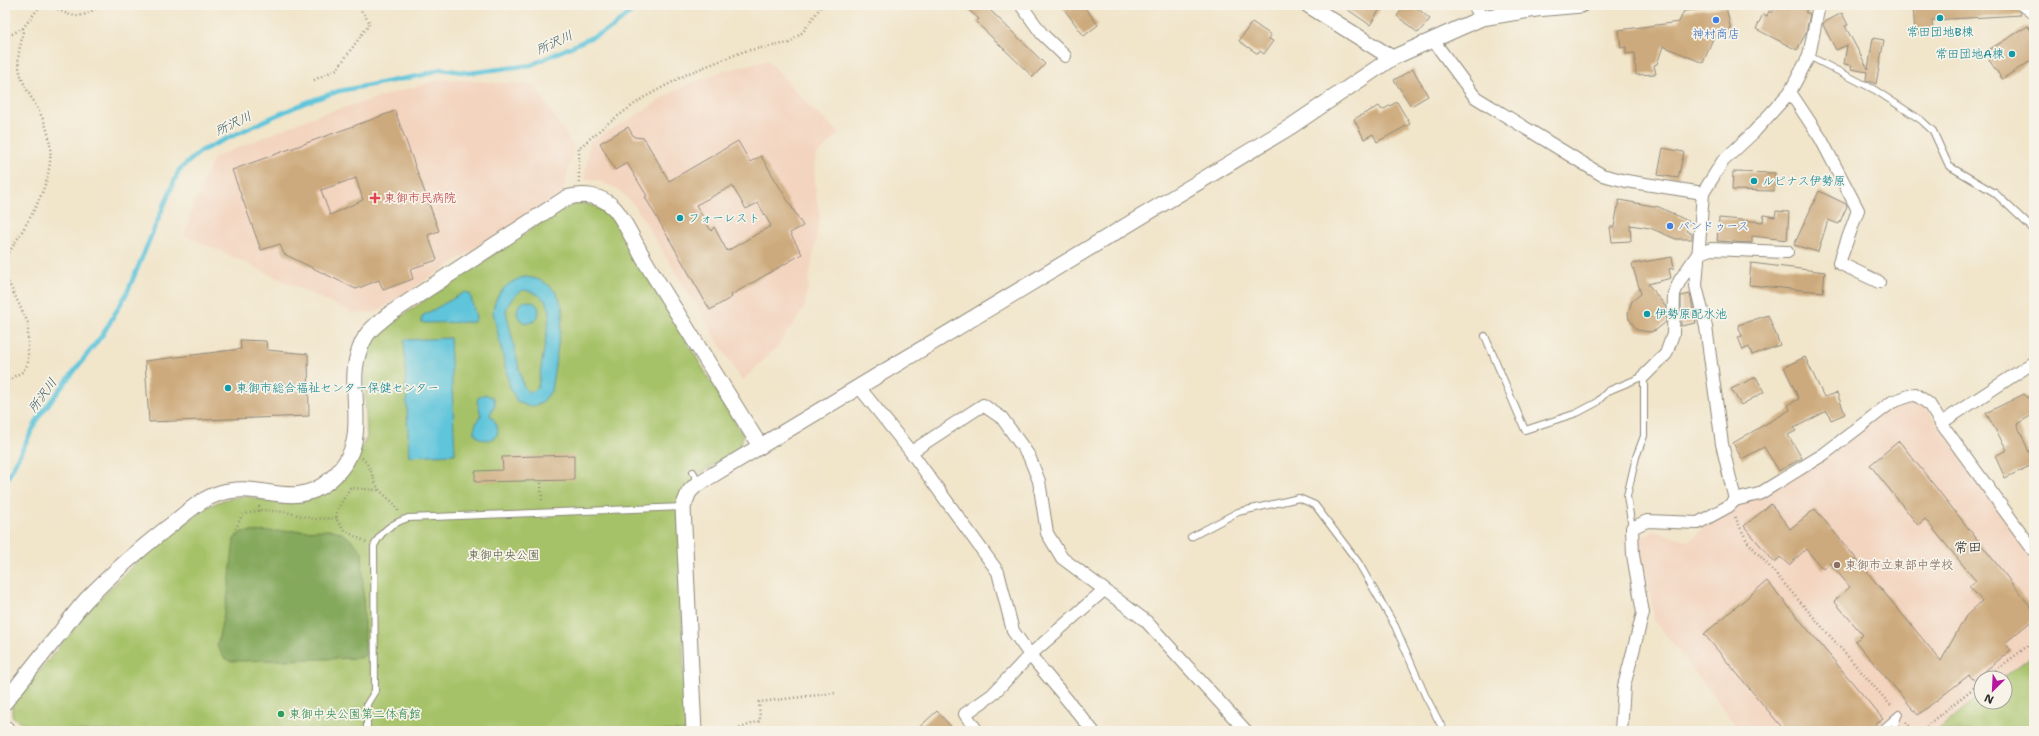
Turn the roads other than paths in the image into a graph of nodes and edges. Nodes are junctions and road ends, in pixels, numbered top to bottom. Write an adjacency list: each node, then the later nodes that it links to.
1 (1021, 5): 10 (street)
2 (1308, 5): 12 (street)
3 (1474, 5): 8 (street)
4 (1581, 5): 8 (street)
5 (1819, 5): 11 (street)
6 (2022, 5): 7 (street)
7 (2034, 12)
8 (1482, 18): 9 (street)
9 (1432, 39): 12 (street); 14 (street)
10 (1065, 56)
11 (1809, 56): 13 (street); 15 (lane)
12 (1392, 58): 22 (street)
13 (1790, 92): 14 (street); 18 (street)
14 (1703, 194): 17 (street)
15 (2034, 230)
16 (1787, 252): 17 (street)
17 (1698, 254): 21 (street); 26 (street)
18 (1879, 282)
19 (1485, 336): 21 (lane)
20 (2034, 362): 23 (street)
21 (1644, 376): 28 (lane)
22 (859, 387): 24 (street); 25 (street)
23 (1941, 423): 26 (street); 30 (street)
24 (760, 446): 27 (street); 33 (street)
25 (911, 452): 31 (street); 32 (street)
26 (1732, 503): 28 (street)
27 (683, 507): 36 (lane); 37 (street)
28 (1632, 528): 42 (street)
29 (1191, 538): 41 (lane)
30 (2034, 551)
31 (1104, 590): 32 (street); 40 (street)
32 (1030, 655): 38 (street); 39 (street)
33 (5, 702)
34 (5, 728): 35 (street)
35 (9, 731)
36 (367, 731)
37 (694, 731)
38 (977, 731)
39 (1093, 731)
40 (1246, 731)
41 (1444, 731)
42 (1622, 731)
43 (1880, 731): 44 (lane)
44 (1893, 731)

